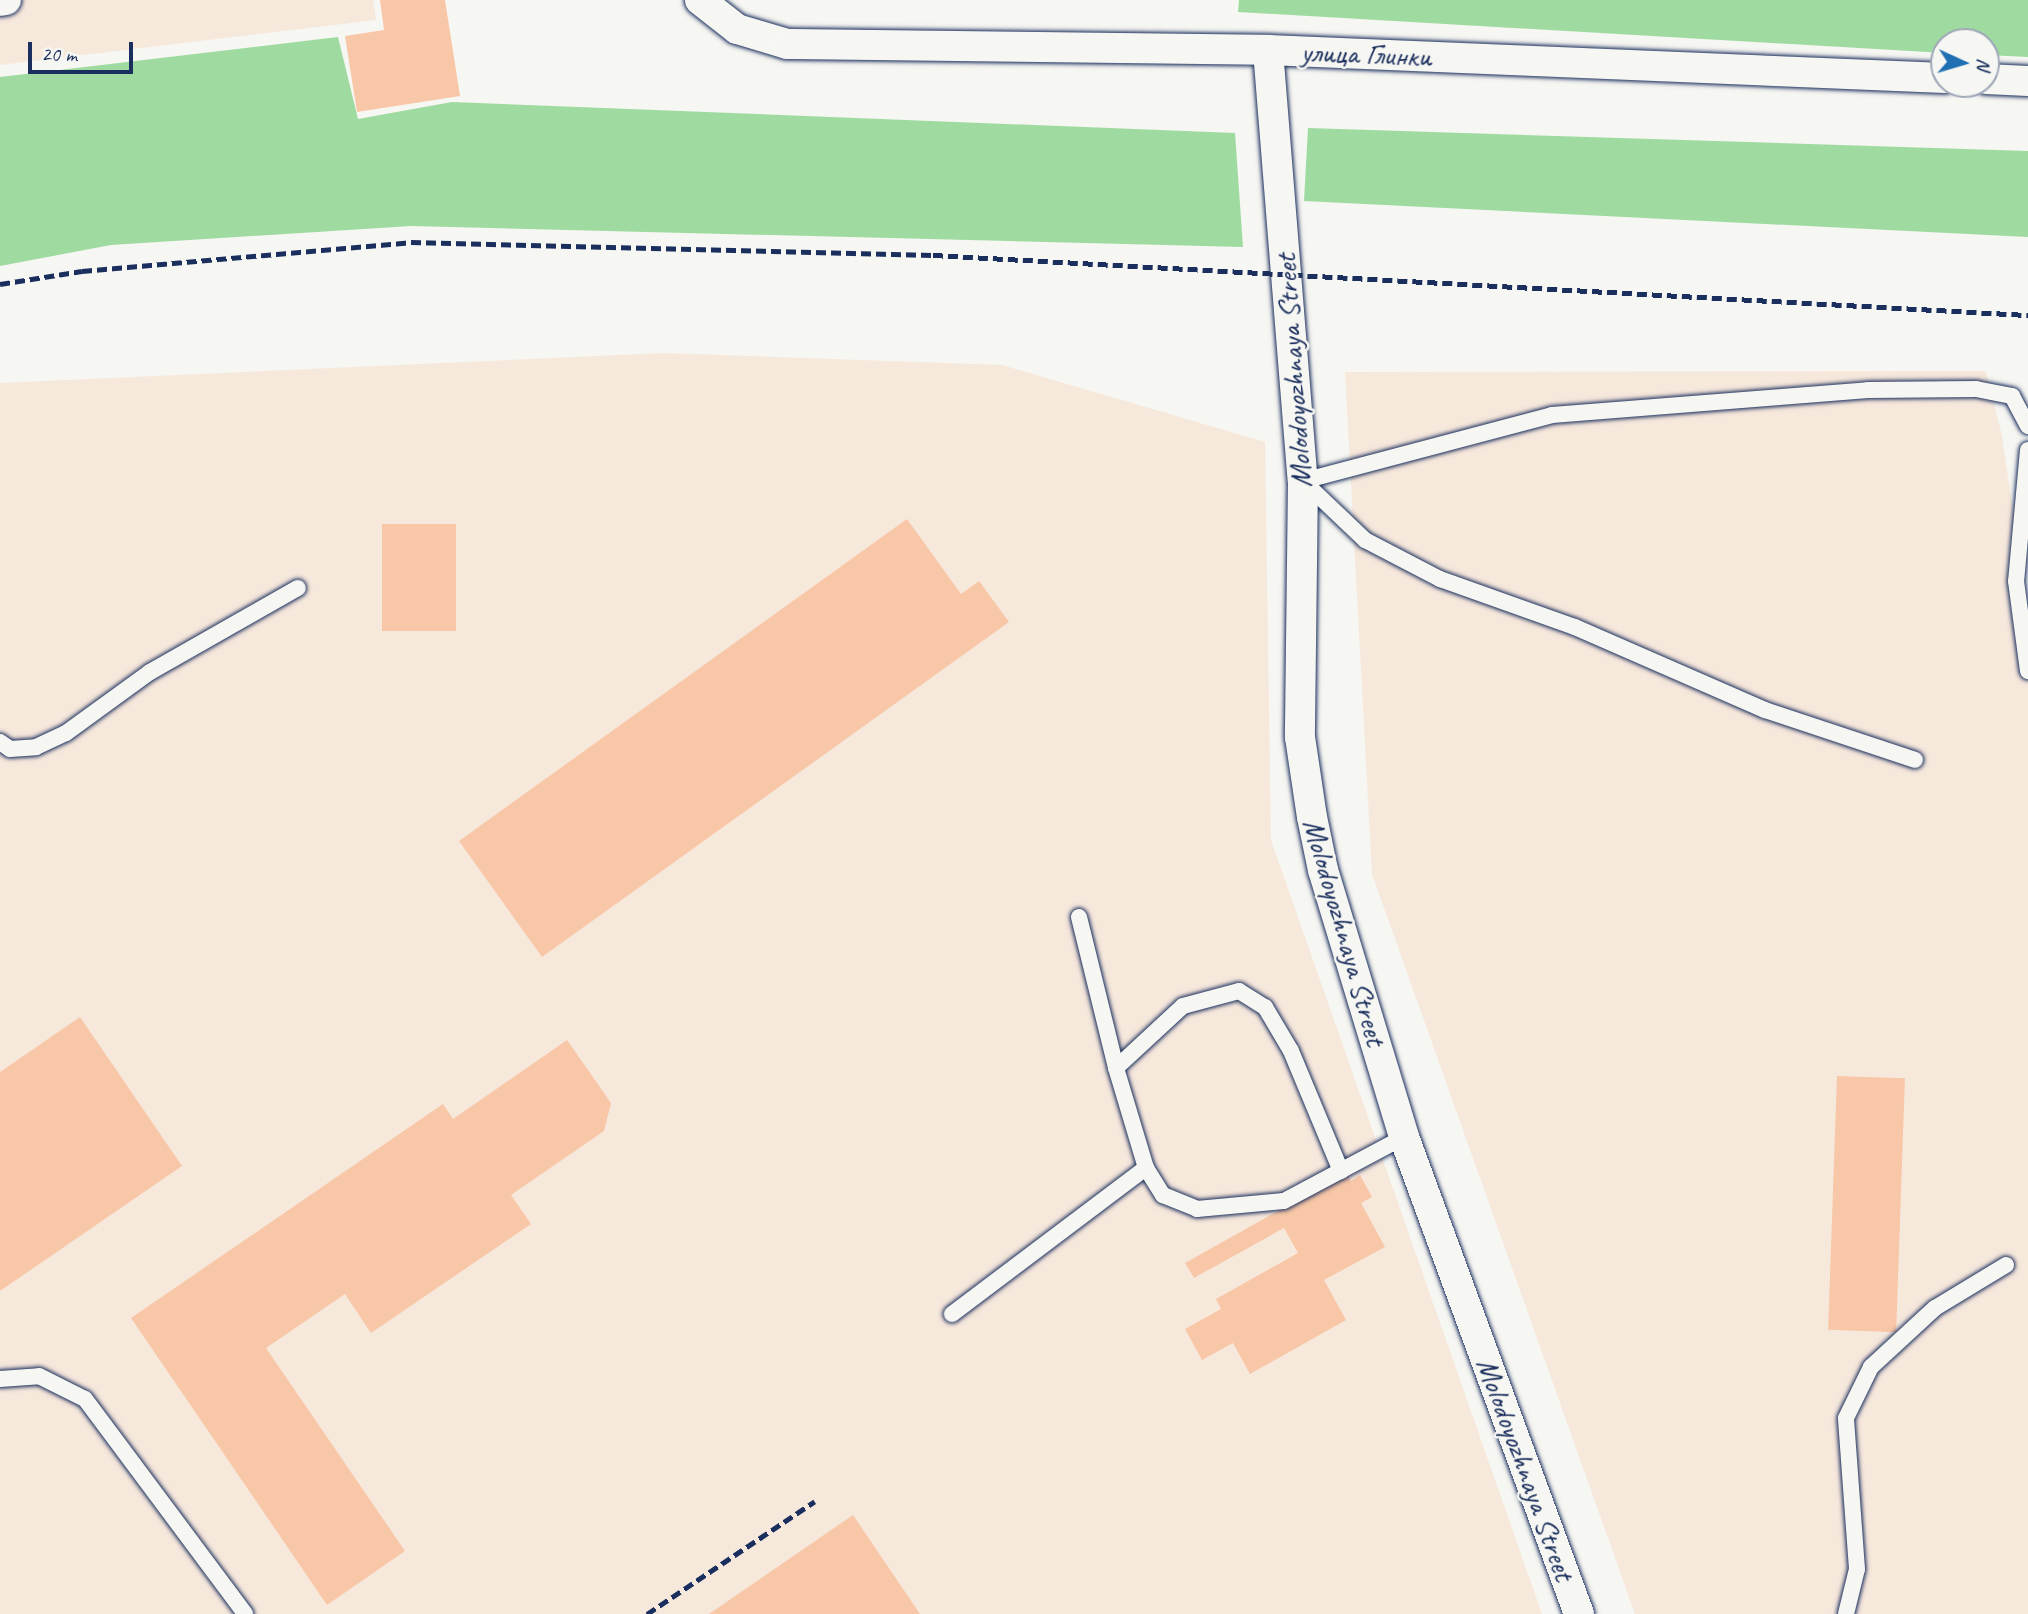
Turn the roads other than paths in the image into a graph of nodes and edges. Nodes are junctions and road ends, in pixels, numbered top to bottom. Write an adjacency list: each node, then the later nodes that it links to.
1 (6, 0): 3 (street)
2 (700, 0): 4 (street, улица Глинки)
3 (0, 1)
4 (1268, 50): 5 (street, улица Глинки); 10 (street, Molodoyozhnaya Street)
5 (1930, 77)
6 (2000, 80): 7 (street)
7 (2028, 81)
8 (2028, 426): 10 (lane)
9 (2028, 450): 12 (lane)
10 (1303, 481): 14 (lane); 17 (street, Molodoyozhnaya Street)
11 (298, 588): 13 (lane)
12 (2028, 671)
13 (0, 742)
14 (1915, 761)
15 (1079, 917): 16 (lane)
16 (1116, 1068): 18 (lane); 19 (lane)
17 (1404, 1137): 19 (lane); 24 (street, Molodoyozhnaya Street)
18 (1146, 1168): 19 (lane); 21 (lane)
19 (1341, 1171)
20 (2006, 1265): 25 (lane)
21 (952, 1314)
22 (0, 1379): 23 (lane)
23 (245, 1614)
24 (1579, 1614)
25 (1846, 1614)

